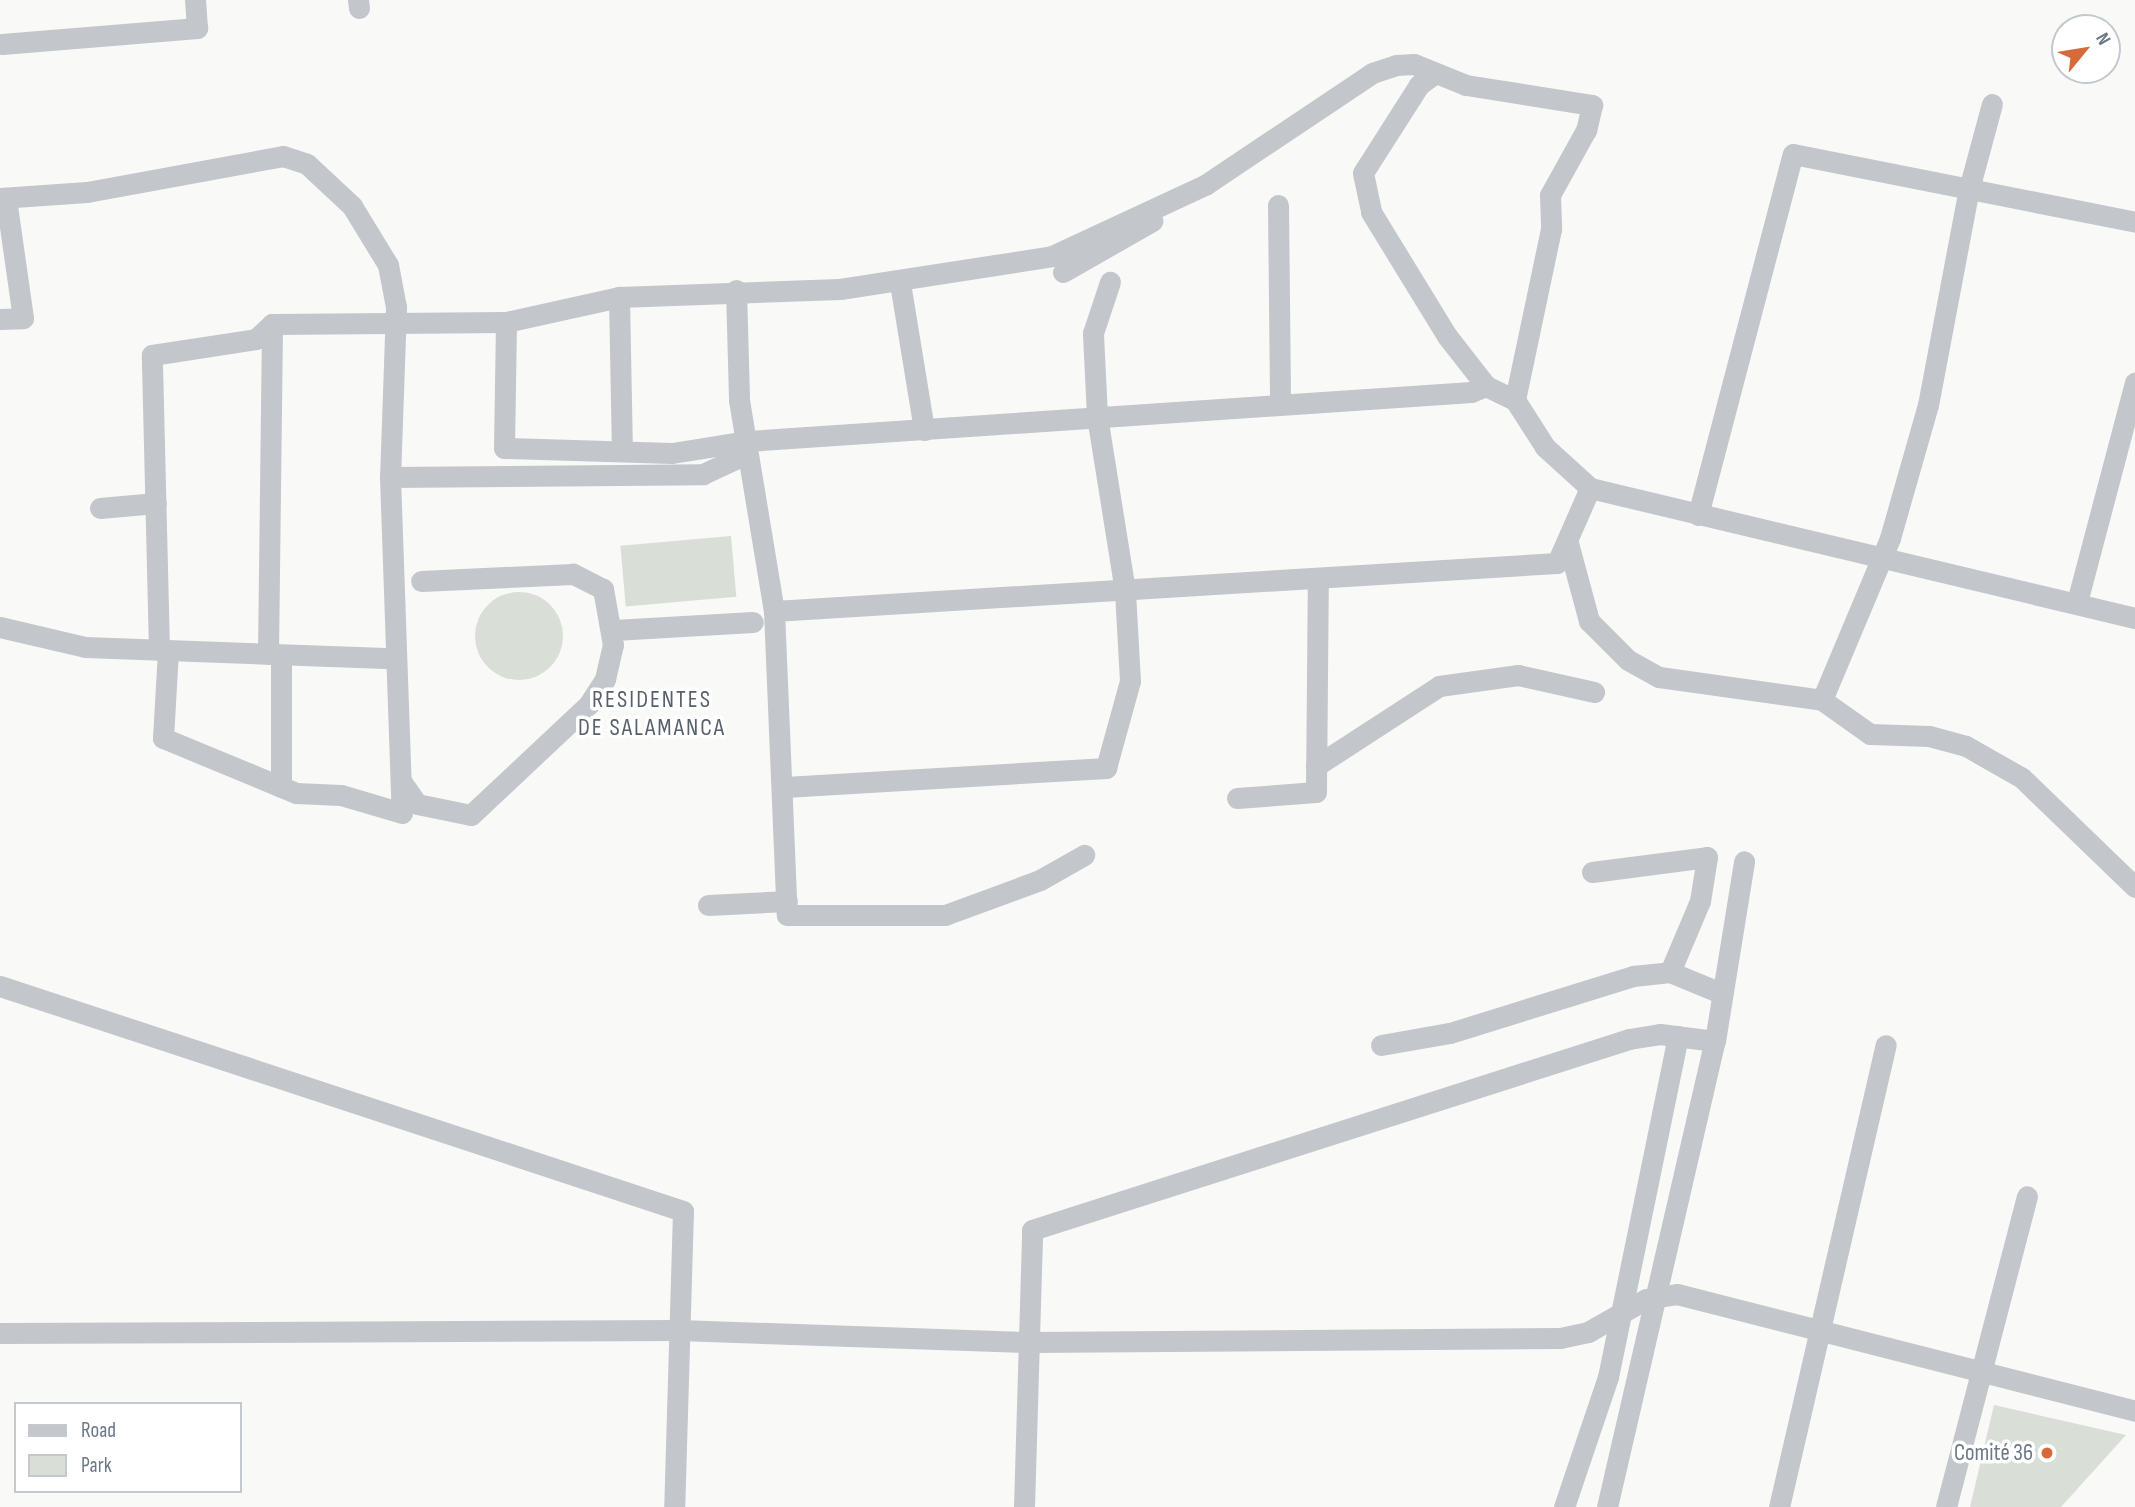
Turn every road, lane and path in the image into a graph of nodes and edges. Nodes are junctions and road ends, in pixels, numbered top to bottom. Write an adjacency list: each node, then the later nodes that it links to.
1 (195, 0): 2 (street)
2 (2, 44)
3 (1434, 74): 5 (street); 20 (street); 21 (street)
4 (1992, 104): 6 (street)
5 (1205, 185): 10 (street); 12 (street)
6 (1969, 189): 9 (street); 31 (street); 33 (street)
7 (3, 198): 15 (street); 18 (street)
8 (1278, 205): 22 (street)
9 (2135, 222)
10 (1063, 272)
11 (1110, 282): 23 (street)
12 (900, 283): 13 (street); 24 (street)
13 (736, 290): 14 (street); 25 (street)
14 (619, 298): 16 (street); 26 (street)
15 (0, 319)
16 (506, 322): 18 (street); 26 (street)
17 (272, 324): 18 (street); 29 (street); 44 (street)
18 (391, 327): 27 (street)
19 (2135, 383): 37 (street)
20 (1486, 386): 21 (street); 22 (street)
21 (1515, 400): 28 (street)
22 (1280, 404): 23 (street)
23 (1097, 416): 24 (street); 36 (street)
24 (924, 430): 25 (street)
25 (748, 441): 26 (street); 27 (street); 38 (street)
26 (622, 449)
27 (390, 477): 45 (street)
28 (1590, 488): 31 (street); 32 (street)
29 (156, 503): 30 (street); 43 (street)
30 (100, 508)
31 (1698, 515): 33 (street)
32 (1568, 543): 34 (street); 47 (street)
33 (1877, 559): 37 (street); 47 (street)
34 (1318, 579): 36 (street); 48 (street)
35 (421, 581): 42 (street)
36 (1125, 591): 38 (street); 51 (street)
37 (2077, 603): 39 (street)
38 (774, 611): 51 (street)
39 (2135, 618)
40 (753, 622): 42 (street)
41 (0, 627): 43 (street)
42 (614, 630): 49 (street)
43 (164, 650): 44 (street); 50 (street)
44 (275, 654): 45 (street); 50 (street)
45 (392, 658): 49 (street)
46 (1594, 692): 48 (street)
47 (1822, 700): 56 (street)
48 (1316, 766): 52 (street)
49 (400, 779): 50 (street)
50 (281, 787)
51 (785, 788): 57 (street)
52 (1237, 798)
53 (1084, 855): 57 (street)
54 (1745, 861): 61 (street)
55 (1592, 873): 59 (street)
56 (2135, 887)
57 (787, 901): 58 (street)
58 (708, 905)
59 (1671, 972): 61 (street); 64 (street)
60 (0, 986): 69 (street)
61 (1723, 994): 63 (street)
62 (1678, 1036): 63 (street); 68 (street); 72 (street)
63 (1715, 1041): 67 (street)
64 (1381, 1045)
65 (1886, 1045): 70 (street)
66 (2027, 1196): 73 (street)
67 (1655, 1298): 68 (street); 70 (street); 78 (street)
68 (1624, 1309): 72 (street); 77 (street)
69 (679, 1330): 71 (street); 72 (street); 75 (street)
70 (1821, 1330): 73 (street); 79 (street)
71 (0, 1333)
72 (1030, 1342): 76 (street)
73 (1978, 1370): 74 (street); 80 (street)
74 (2135, 1411)
75 (674, 1507)
76 (1024, 1507)
77 (1564, 1507)
78 (1607, 1507)
79 (1779, 1507)
80 (1945, 1507)

